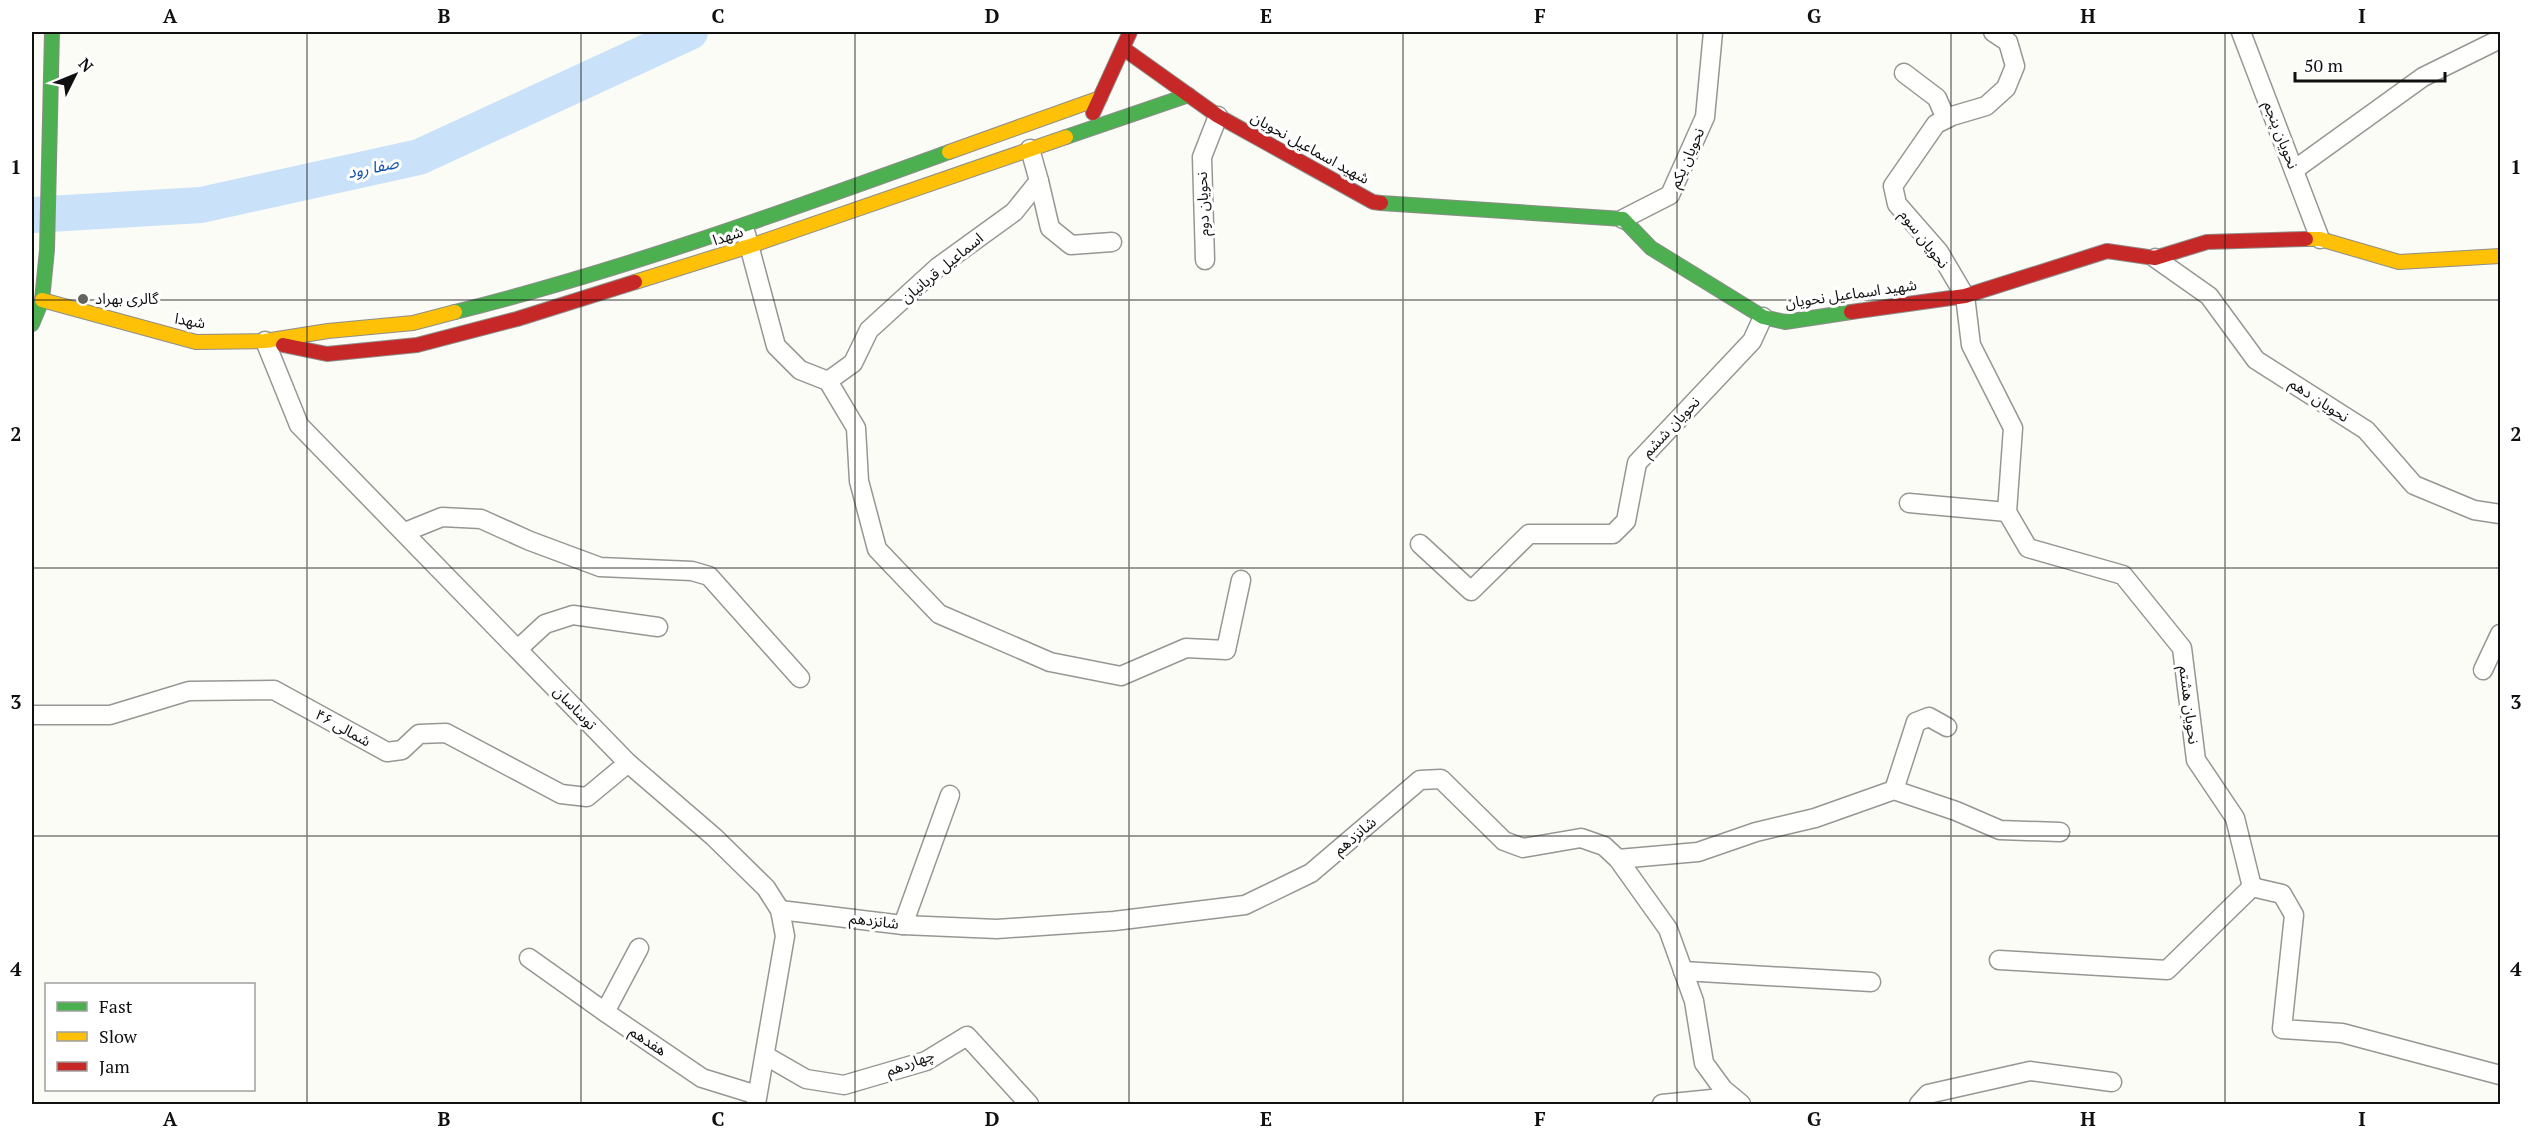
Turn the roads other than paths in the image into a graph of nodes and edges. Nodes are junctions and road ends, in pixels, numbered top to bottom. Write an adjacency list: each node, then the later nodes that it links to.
1 (52, 32): 26 (main road)
2 (1130, 32): 7 (main road)
3 (1713, 32): 17 (street, نحویان یکم)
4 (1993, 32): 12 (street, نحویان سوم)
5 (2241, 32): 15 (street, نحویان پنجم)
6 (2500, 39): 15 (street)
7 (1124, 49): 9 (main road, شهید اسماعیل نحویان); 10 (main road)
8 (1904, 73): 12 (street)
9 (1189, 95): 11 (main road, شهید اسماعیل نحویان); 13 (main road, شهدا)
10 (1100, 98): 13 (main road); 18 (main road, شهدا)
11 (1218, 116): 17 (main road, شهید اسماعیل نحویان); 24 (street, نحویان دوم)
12 (1946, 119): 25 (street, نحویان سوم)
13 (1085, 130): 14 (main road, شهدا)
14 (1030, 149): 16 (street); 21 (main road, شهدا)
15 (2294, 170): 19 (street, نحویان پنجم)
16 (1039, 181): 20 (street); 30 (street, اسماعیل قربانیان)
17 (1623, 219): 27 (main road, شهید اسماعیل نحویان)
18 (744, 226): 21 (street); 29 (main road, شهدا)
19 (2320, 239): 22 (main road, شهید اسماعیل نحویان); 23 (main road, شهید اسماعیل نحویان)
20 (1112, 242)
21 (750, 246): 29 (main road, شهدا); 30 (street)
22 (2500, 256)
23 (2155, 258): 25 (main road, شهید اسماعیل نحویان); 33 (street, نحویان دهم)
24 (1205, 260)
25 (1965, 296): 27 (main road, شهید اسماعیل نحویان); 32 (street)
26 (42, 300): 28 (main road); 29 (main road, شهدا)
27 (1763, 317): 35 (street, نحویان ششم)
28 (32, 324)
29 (265, 341): 34 (street, توساسان)
30 (828, 381): 36 (street)
31 (1909, 503): 32 (street)
32 (2007, 512): 49 (street, نحویان هشتم)
33 (2500, 514)
34 (405, 532): 39 (street, توساسان); 41 (street)
35 (1420, 544)
36 (1241, 580)
37 (658, 627): 39 (street)
38 (2500, 634): 40 (street)
39 (518, 649): 44 (street, توساسان)
40 (2483, 670)
41 (800, 678)
42 (32, 715): 44 (street, شمالی ۴۶)
43 (1947, 727): 45 (street)
44 (628, 763): 50 (street, توساسان)
45 (1894, 790): 47 (street); 48 (street)
46 (950, 795): 51 (street)
47 (2060, 832)
48 (1618, 859): 51 (street, شانزدهم); 55 (street, شانزدهم)
49 (2252, 887): 54 (street); 59 (street)
50 (780, 910): 51 (street, شانزدهم); 58 (street, توساسان)
51 (903, 925)
52 (639, 948): 57 (street)
53 (529, 958): 57 (street, هفدهم)
54 (1999, 960)
55 (1683, 971): 56 (street); 62 (street, شانزدهم)
56 (1871, 982)
57 (605, 1012): 61 (street, هفدهم)
58 (766, 1056): 61 (street, توساسان); 63 (street, چهاردهم)
59 (2500, 1075)
60 (2112, 1083): 65 (street)
61 (757, 1100)
62 (1736, 1101): 64 (street)
63 (1029, 1104)
64 (1662, 1104)
65 (1919, 1104)

